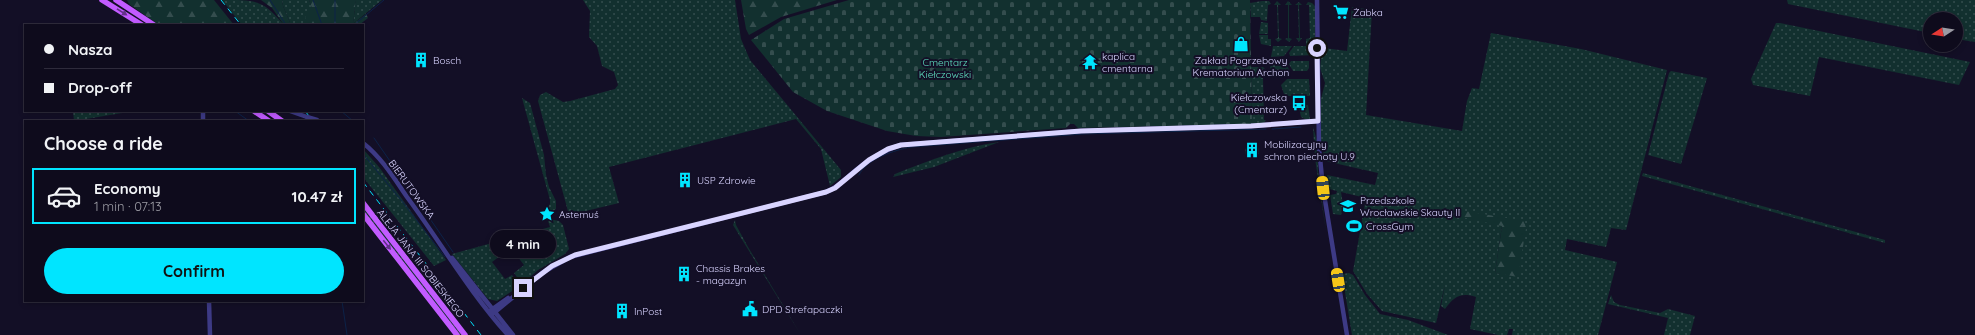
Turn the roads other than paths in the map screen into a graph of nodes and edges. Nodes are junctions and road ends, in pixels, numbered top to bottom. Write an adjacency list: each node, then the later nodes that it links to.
1 (102, 0): 4 (main road, one-way to 4)
2 (116, 0): 5 (main road)
3 (1317, 0): 12 (street)
4 (140, 24)
5 (152, 24)
6 (256, 112): 9 (main road)
7 (269, 112): 10 (main road)
8 (293, 112): 11 (street, bridge)
9 (268, 120)
10 (281, 120)
11 (315, 120)
12 (1318, 121): 17 (street); 23 (street)
13 (364, 143): 17 (street, BIERUTOWSKA)
14 (364, 204): 20 (main road, ALEJA JANA III SOBIESKIEGO)
15 (364, 215): 19 (main road, ALEJA JANA III SOBIESKIEGO, one-way to 19)
16 (209, 302): 18 (street)
17 (492, 311): 21 (street, BIERUTOWSKA); 22 (street, BIERUTOWSKA)
18 (210, 335)
19 (457, 335)
20 (465, 335)
21 (508, 335)
22 (513, 335)
23 (1347, 335)

